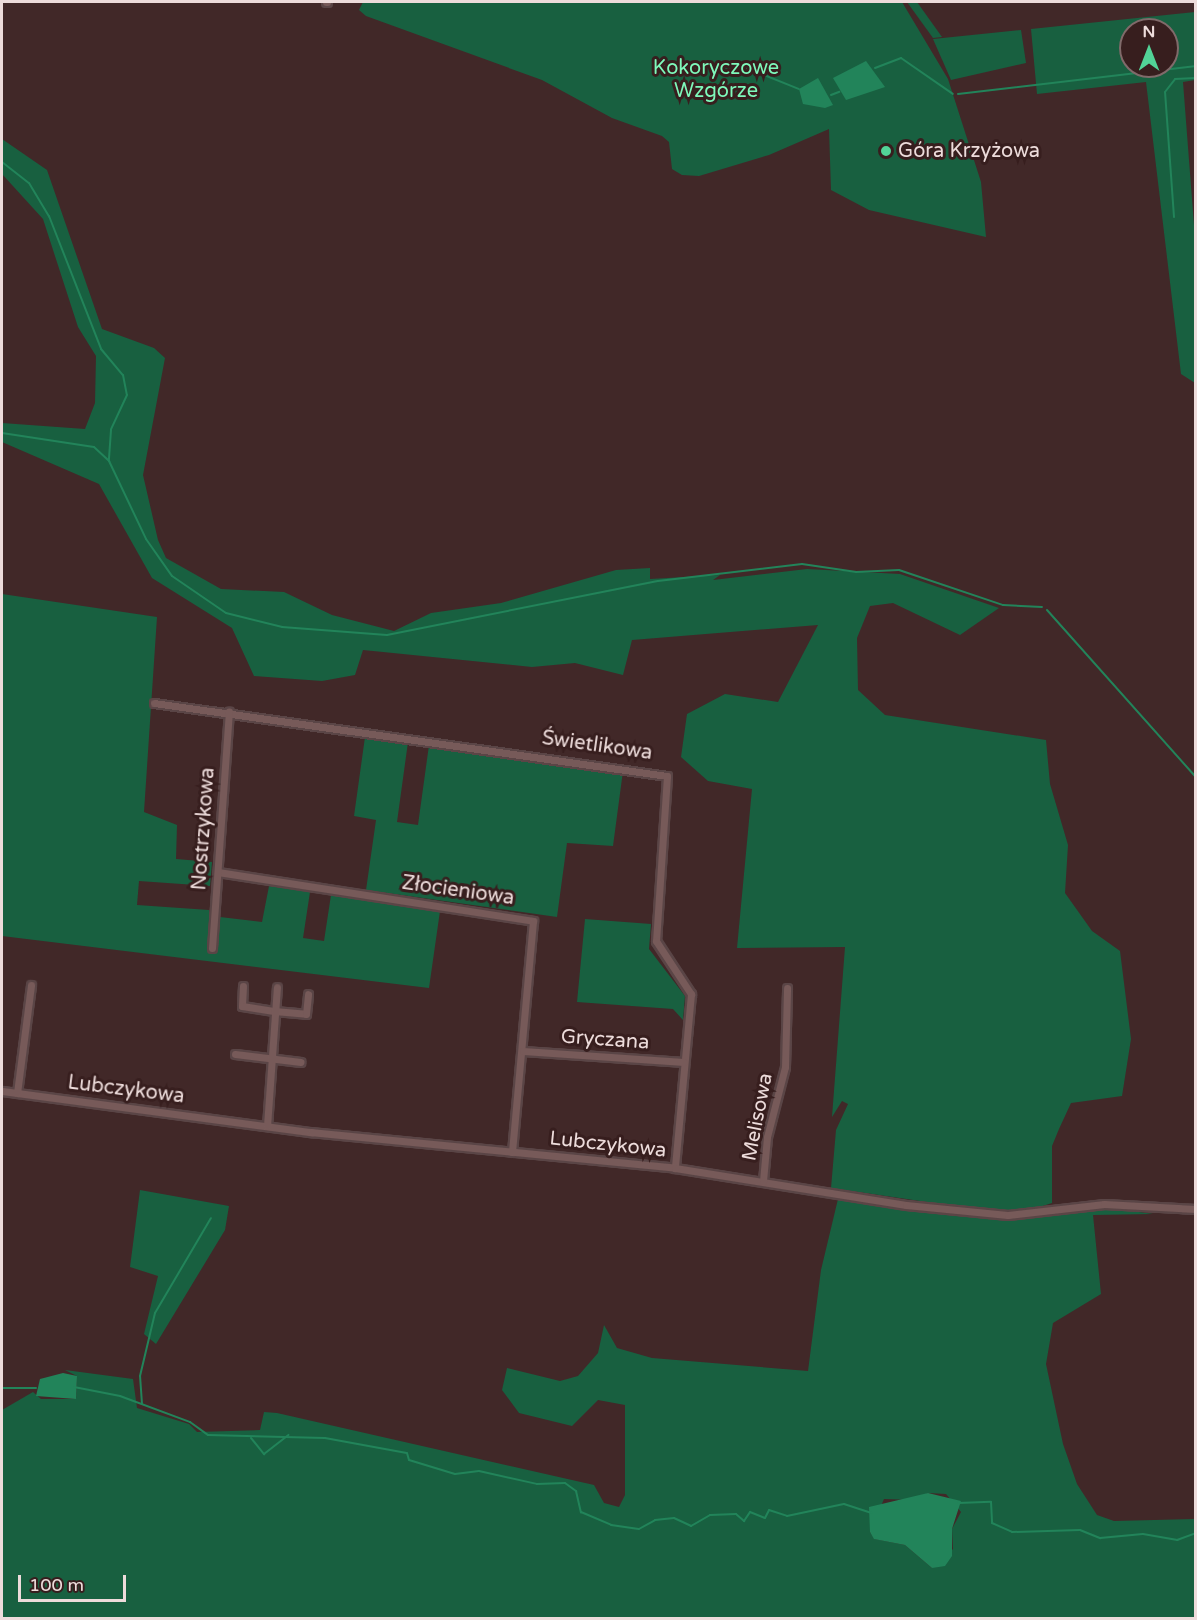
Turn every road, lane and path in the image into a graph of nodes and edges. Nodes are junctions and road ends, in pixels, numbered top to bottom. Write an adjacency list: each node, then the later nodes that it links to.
1 (154, 703): 2 (street, Świetlikowa)
2 (229, 712): 3 (street, Nostrzykowa); 15 (street, Świetlikowa)
3 (218, 872): 4 (street, Nostrzykowa); 11 (street, Złocieniowa)
4 (212, 948)
5 (31, 985): 17 (street)
6 (243, 986): 10 (street)
7 (277, 987): 10 (street)
8 (787, 988): 21 (street, Melisowa)
9 (308, 994): 10 (street)
10 (274, 1011): 13 (street)
11 (523, 1051): 15 (street, Gryczana); 19 (street, Złocieniowa)
12 (234, 1054): 13 (street)
13 (271, 1059): 14 (street); 18 (street)
14 (301, 1062)
15 (684, 1062): 20 (street, Świetlikowa)
16 (2, 1091): 17 (street, Lubczykowa)
17 (18, 1093): 18 (street, Lubczykowa)
18 (267, 1126): 19 (street, Lubczykowa)
19 (512, 1152): 20 (street, Lubczykowa)
20 (675, 1168): 21 (street, Lubczykowa)
21 (763, 1181): 22 (street, Lubczykowa)
22 (1196, 1209)

